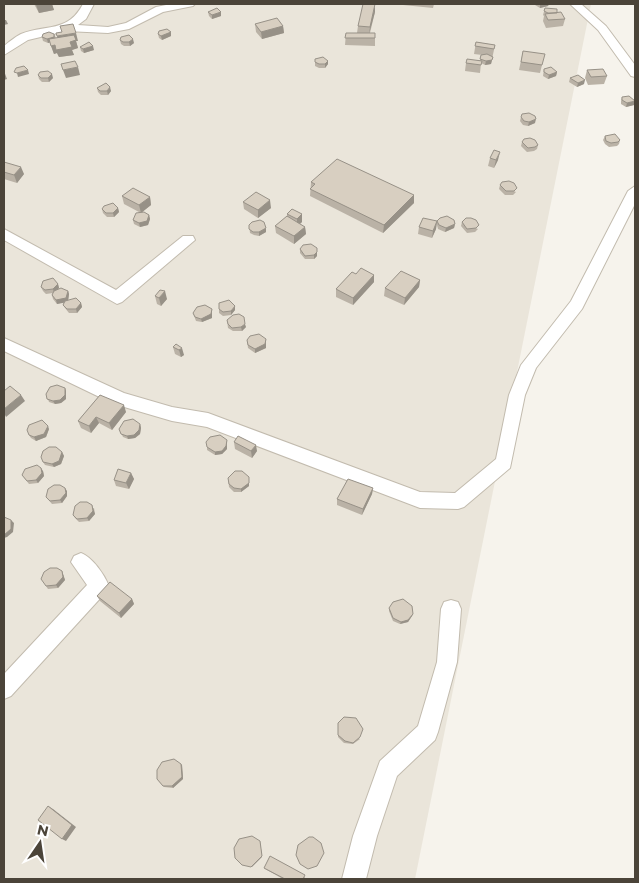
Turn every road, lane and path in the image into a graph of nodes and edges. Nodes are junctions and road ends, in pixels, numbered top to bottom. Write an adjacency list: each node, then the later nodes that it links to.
1 (88, 4): 4 (street)
2 (189, 4): 4 (street)
3 (575, 4): 6 (street)
4 (66, 28): 5 (street)
5 (4, 51)
6 (635, 73)
7 (635, 191): 10 (street)
8 (4, 234): 9 (street)
9 (188, 240)
10 (4, 344)
11 (81, 562): 13 (street)
12 (451, 609): 14 (street)
13 (4, 689)
14 (354, 879)

